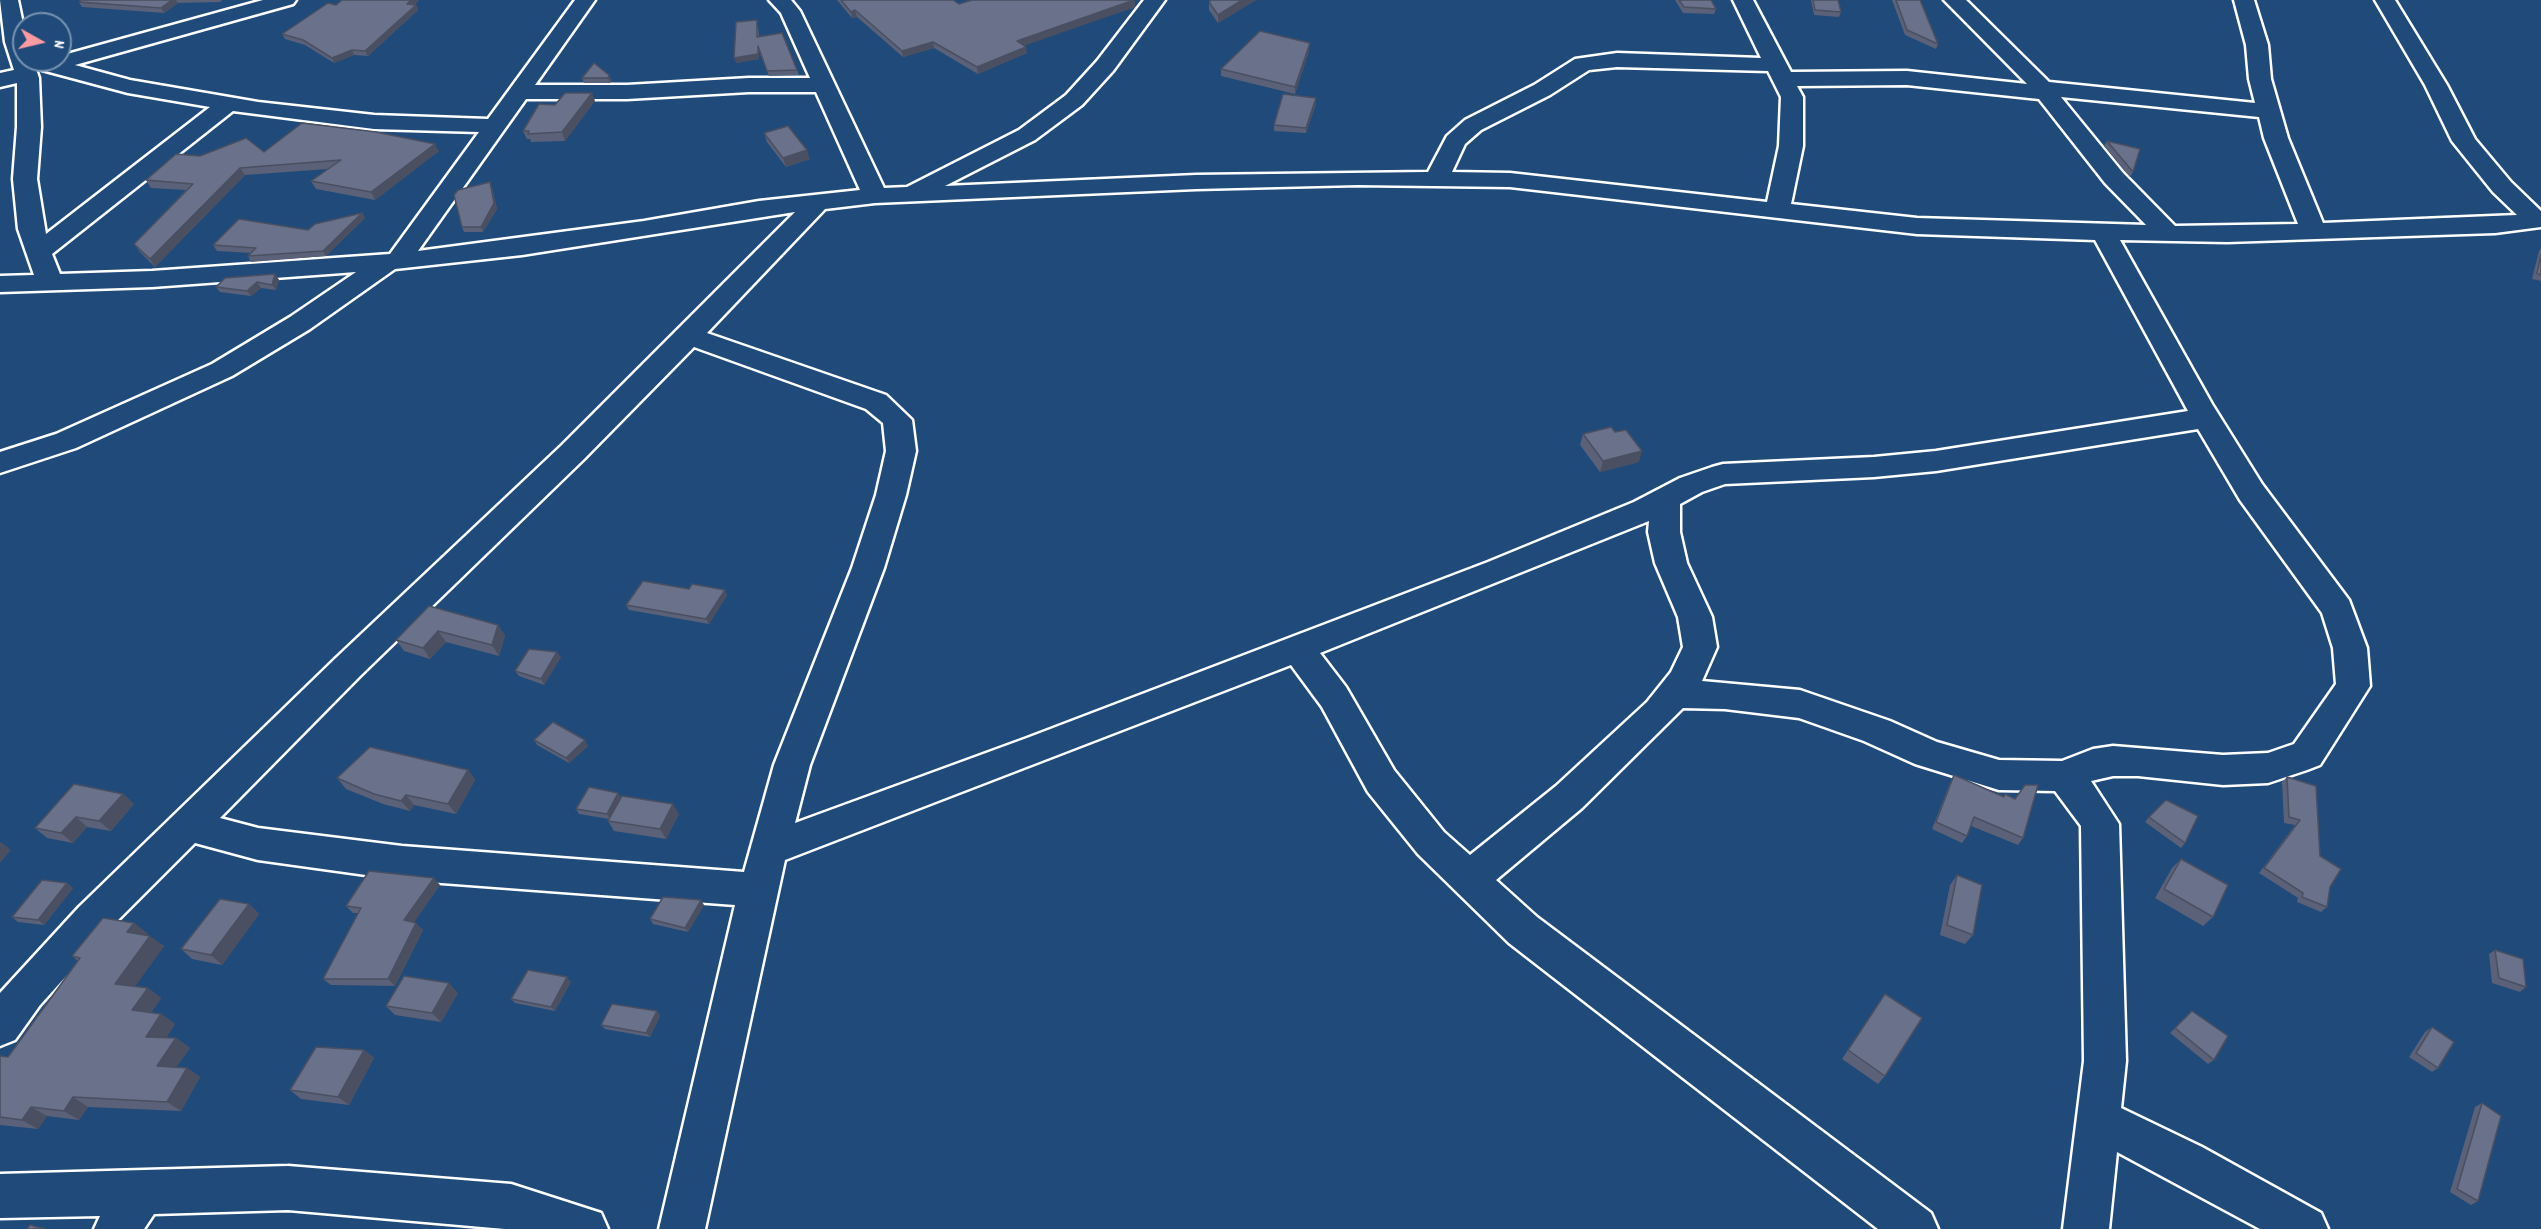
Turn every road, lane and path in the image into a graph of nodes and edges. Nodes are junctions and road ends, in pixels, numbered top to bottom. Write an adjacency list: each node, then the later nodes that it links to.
1 (8, 0): 10 (street)
2 (286, 0): 11 (street)
3 (585, 0): 18 (street)
4 (778, 0): 16 (street)
5 (1155, 0): 23 (street)
6 (1743, 0): 14 (street)
7 (1954, 0): 17 (street)
8 (2244, 0): 20 (street)
9 (2385, 0): 27 (street)
10 (12, 21)
11 (72, 59)
12 (72, 71): 19 (street)
13 (26, 72): 15 (street); 31 (street)
14 (1780, 72): 17 (street); 22 (street); 26 (street)
15 (0, 80)
16 (824, 85): 18 (street); 24 (street)
17 (2044, 90): 20 (street); 30 (street)
18 (521, 92): 21 (street)
19 (228, 104): 21 (street); 31 (street)
20 (2269, 111): 28 (street)
21 (497, 126): 32 (street)
22 (1437, 179): 23 (street); 26 (street)
23 (906, 195): 24 (street)
24 (875, 196): 25 (street)
25 (817, 202): 32 (street); 35 (street)
26 (1778, 210): 29 (street)
27 (2538, 220): 28 (street)
28 (2313, 230): 30 (street)
29 (2103, 232): 30 (street); 36 (street)
30 (2168, 233)
31 (39, 252): 34 (street)
32 (394, 261): 34 (street); 37 (street)
33 (0, 284): 34 (street)
34 (50, 284)
35 (690, 336): 42 (street); 43 (street)
36 (2206, 418): 38 (street); 41 (street)
37 (0, 463)
38 (1665, 499): 39 (street); 40 (street)
39 (1297, 647): 43 (street); 44 (street)
40 (1674, 694): 41 (street); 44 (street)
41 (2064, 776): 47 (street)
42 (188, 825): 45 (street); 46 (street)
43 (769, 850): 45 (street)
44 (1469, 879): 53 (street)
45 (758, 890): 52 (street)
46 (0, 1026)
47 (2099, 1120): 54 (street); 55 (street)
48 (143, 1192): 49 (street); 50 (street); 51 (street)
49 (0, 1196)
50 (117, 1229)
51 (585, 1229)
52 (682, 1229)
53 (1915, 1229)
54 (2086, 1229)
55 (2305, 1229)

